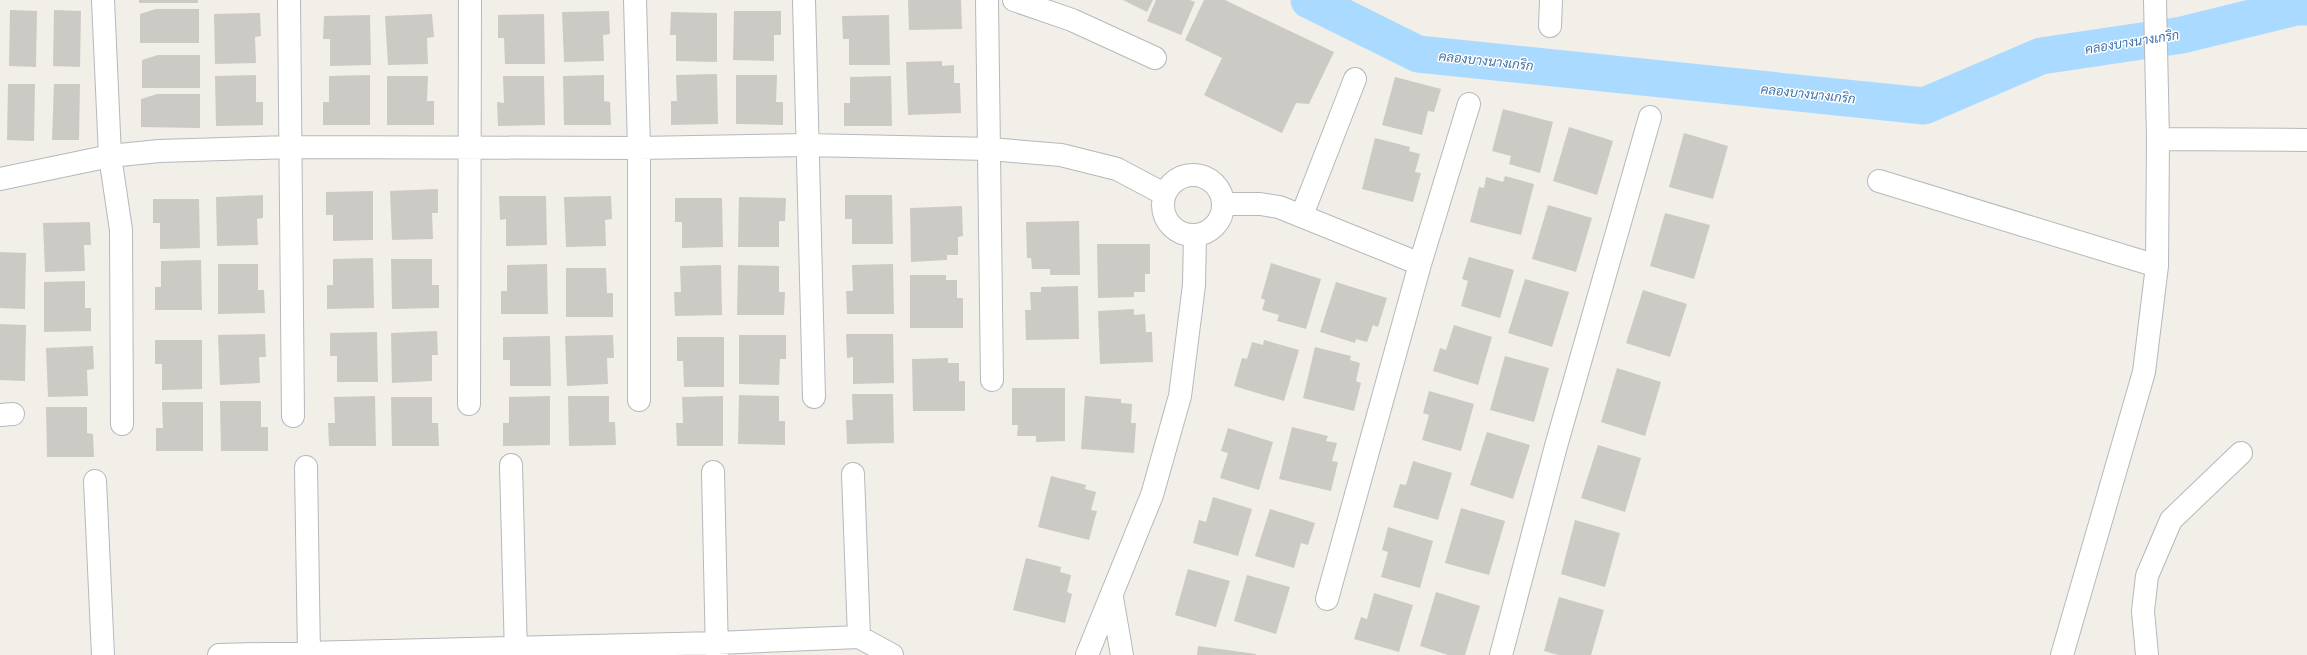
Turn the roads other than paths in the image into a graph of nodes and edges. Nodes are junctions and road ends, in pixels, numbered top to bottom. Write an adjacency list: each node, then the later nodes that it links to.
1 (102, 0): 22 (street)
2 (289, 0): 18 (street)
3 (470, 0): 19 (street)
4 (635, 0): 20 (street)
5 (804, 0): 17 (street)
6 (987, 0): 21 (street)
7 (1014, 0): 11 (street)
8 (1551, 0): 10 (street)
9 (2155, 0): 15 (street)
10 (1550, 26)
11 (1155, 58)
12 (1355, 79): 27 (street)
13 (1469, 104): 29 (street)
14 (1650, 117): 54 (street)
15 (2158, 138): 16 (street); 30 (street)
16 (2307, 140)
17 (807, 145): 20 (street); 21 (street); 32 (street)
18 (291, 147): 19 (street); 22 (street); 35 (street)
19 (469, 147): 20 (street); 34 (street)
20 (639, 148): 33 (street)
21 (990, 149): 25 (street); 31 (street)
22 (110, 156): 23 (street); 36 (street)
23 (0, 179)
24 (1879, 181): 30 (street)
25 (1164, 194): 26 (street); 28 (street)
26 (1223, 204): 27 (street); 28 (street)
27 (1302, 215): 29 (street)
28 (1195, 235): 43 (street)
29 (1420, 264): 44 (street)
30 (2157, 266): 55 (street)
31 (992, 380)
32 (814, 397)
33 (639, 400)
34 (469, 404)
35 (293, 416)
36 (122, 424)
37 (2241, 454): 56 (street)
38 (511, 465): 47 (street)
39 (306, 467): 48 (street)
40 (713, 472): 46 (street)
41 (853, 474): 45 (street)
42 (96, 481): 49 (street)
43 (1112, 598): 52 (street); 53 (street)
44 (1327, 599)
45 (859, 637): 46 (street); 51 (street)
46 (717, 649): 47 (street)
47 (516, 651): 48 (street)
48 (309, 653): 50 (street)
49 (103, 655)
50 (219, 655)
51 (892, 655)
52 (1087, 655)
53 (1122, 655)
54 (1501, 655)
55 (2062, 655)
56 (2147, 655)

